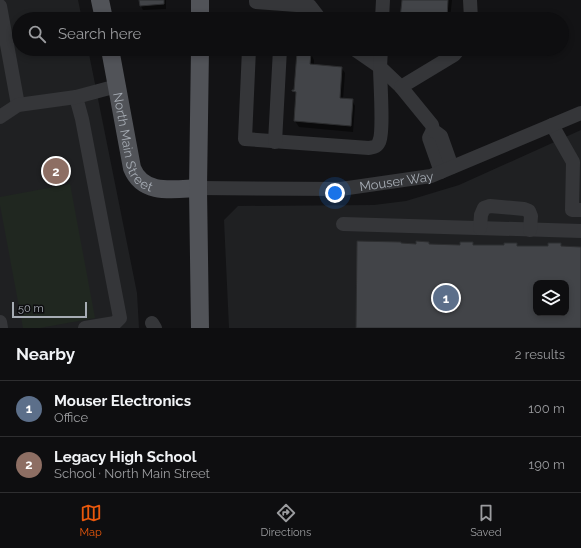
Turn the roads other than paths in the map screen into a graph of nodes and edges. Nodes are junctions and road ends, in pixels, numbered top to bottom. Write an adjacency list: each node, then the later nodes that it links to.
1 (100, 0): 8 (main road)
2 (200, 0): 9 (main road)
3 (256, 0): 6 (street)
4 (382, 0): 11 (street)
5 (470, 0): 12 (street)
6 (310, 3): 10 (street)
7 (0, 6): 24 (street)
8 (103, 12)
9 (200, 12)
10 (316, 12)
11 (382, 12)
12 (471, 12)
13 (111, 56): 21 (main road, North Main Street)
14 (200, 56): 32 (main road)
15 (249, 56): 28 (street)
16 (280, 56): 28 (street)
17 (364, 56): 20 (street)
18 (381, 56): 20 (street)
19 (452, 56): 22 (street)
20 (380, 67): 22 (street); 28 (street)
21 (117, 86): 23 (street); 32 (main road, North Main Street)
22 (401, 87): 30 (street)
23 (76, 97): 24 (street); 40 (street)
24 (18, 105): 26 (street)
25 (581, 113): 27 (street, Mouser Way)
26 (0, 117)
27 (552, 125): 29 (street); 30 (street, Mouser Way)
28 (275, 142)
29 (577, 160): 31 (street)
30 (446, 170): 32 (street, Mouser Way)
31 (577, 183): 33 (street)
32 (198, 188): 41 (main road)
33 (581, 210)
34 (343, 224): 35 (street)
35 (480, 228): 36 (street); 36 (street)
36 (530, 230): 37 (street)
37 (581, 231)
38 (0, 322): 39 (street)
39 (1, 328)
40 (85, 328)
41 (200, 328)

